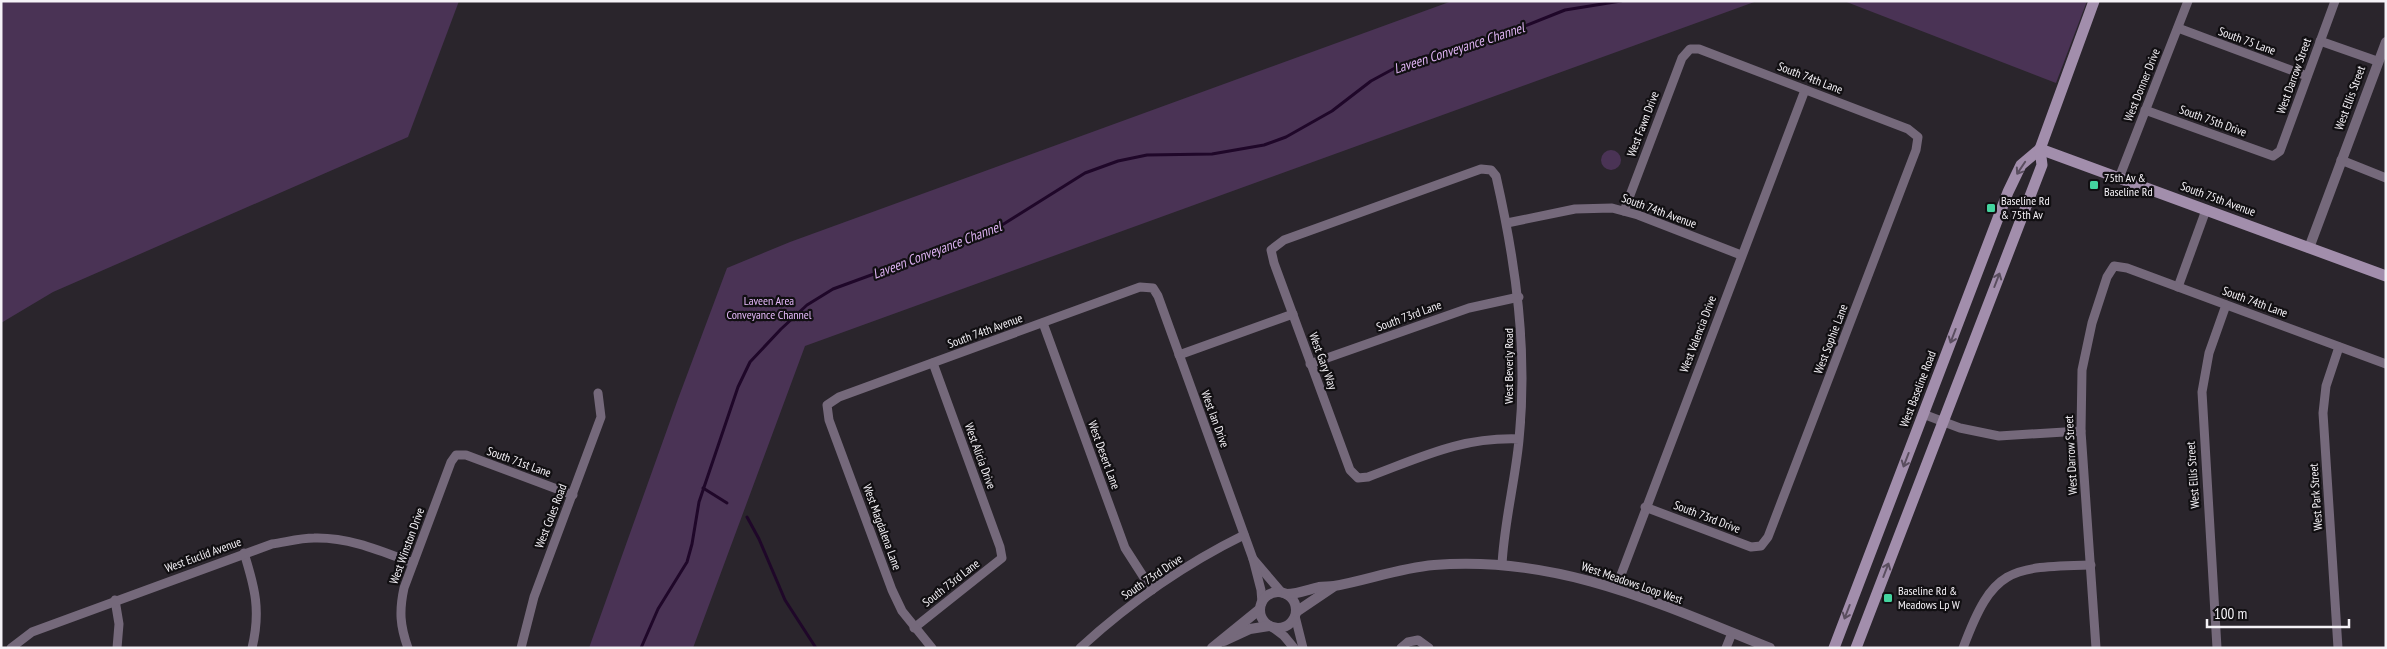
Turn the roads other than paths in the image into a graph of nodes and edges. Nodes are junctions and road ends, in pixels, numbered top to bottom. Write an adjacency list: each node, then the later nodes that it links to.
1 (2094, 1): 13 (main road, West Baseline Road)
2 (2188, 1): 4 (street, West Donner Drive)
3 (2335, 1): 5 (street, West Darrow Street)
4 (2178, 28): 9 (street, South 75 Lane); 11 (street, West Donner Drive)
5 (2320, 41): 8 (street); 9 (street, West Darrow Street)
6 (2386, 42): 8 (street, West Ellis Street)
7 (1690, 49): 10 (street, South 74th Lane); 19 (street, West Fawn Drive)
8 (2377, 61): 15 (street, West Ellis Street)
9 (2306, 76): 14 (street, West Darrow Street)
10 (1805, 90): 12 (street, South 74th Lane); 23 (street, West Valencia Drive)
11 (2145, 110): 14 (street, South 75th Drive); 16 (street, West Donner Drive)
12 (1918, 137): 47 (street, West Sophie Lane)
13 (2040, 149): 16 (main road, South 75th Avenue); 39 (main road, West Baseline Road, one-way to 39); 40 (main road, West Baseline Road, one-way to 13)
14 (2273, 156)
15 (2341, 160): 17 (street); 21 (street, West Ellis Street)
16 (2119, 178): 18 (main road, South 75th Avenue)
17 (2386, 178)
18 (2206, 210): 21 (main road, South 75th Avenue); 26 (street)
19 (1624, 211): 20 (street, South 74th Avenue); 23 (street, South 74th Avenue)
20 (1507, 223): 22 (street, West Beverly Road); 28 (street, West Beverly Road)
21 (2309, 248): 25 (main road, South 75th Avenue)
22 (1271, 250): 30 (street, West Gary Way)
23 (1741, 256): 45 (street, West Valencia Drive)
24 (2114, 266): 26 (street, South 74th Lane); 41 (street, West Darrow Street)
25 (2386, 276)
26 (2178, 286): 29 (street, South 74th Lane)
27 (1153, 288): 31 (street, South 74th Avenue); 33 (street, West Ian Drive)
28 (1518, 297): 35 (street, South 73rd Lane); 42 (street, West Beverly Road)
29 (2226, 305): 32 (street, South 74th Lane); 82 (street, West Ellis Street)
30 (1293, 314): 33 (street); 35 (street, West Gary Way)
31 (1043, 323): 34 (street, South 74th Avenue); 56 (street, West Desert Lane)
32 (2339, 347): 36 (street, South 74th Lane); 83 (street, West Park Street)
33 (1179, 355): 46 (street, West Ian Drive)
34 (933, 363): 38 (street, South 74th Avenue); 49 (street, West Alicia Drive)
35 (1310, 364): 42 (street, West Gary Way)
36 (2386, 364)
37 (598, 393): 44 (street, West Coles Road)
38 (827, 405): 62 (street, West Magdalena Lane)
39 (1923, 414): 40 (street); 78 (main road, West Baseline Road, one-way to 78)
40 (1943, 422): 41 (street); 79 (main road, West Baseline Road, one-way to 40)
41 (2081, 430): 53 (street, West Darrow Street)
42 (1519, 439): 52 (street, West Beverly Road)
43 (456, 455): 44 (street, South 71st Lane); 51 (street, West Winston Drive)
44 (573, 495): 69 (street, West Coles Road)
45 (1645, 507): 47 (street, South 73rd Drive); 55 (street, West Valencia Drive)
46 (1244, 536): 50 (street, West Ian Drive); 56 (street, South 73rd Drive)
47 (1761, 546)
48 (244, 553): 51 (street, West Euclid Avenue); 58 (street, West Euclid Avenue); 67 (street)
49 (1002, 558): 62 (street, South 73rd Lane)
50 (1252, 559): 57 (street, West Ian Drive); 59 (street, West Ian Drive)
51 (413, 562): 68 (street, West Winston Drive)
52 (1502, 564): 54 (street, West Meadows Loop West); 55 (street, West Meadows Loop West)
53 (2090, 565): 80 (street); 81 (street, West Darrow Street)
54 (1334, 586): 57 (street, West Meadows Loop West); 60 (street, West Meadows Loop West)
55 (1616, 588): 63 (street, West Meadows Loop West)
56 (1152, 590): 71 (street, South 73rd Drive)
57 (1284, 594): 59 (street); 60 (street)
58 (115, 600): 65 (street, West Euclid Avenue); 66 (street)
59 (1261, 606): 61 (street); 64 (street)
60 (1295, 614): 61 (street); 73 (street)
61 (1270, 626): 64 (street); 72 (street)
62 (914, 628): 70 (street, West Magdalena Lane)
63 (1732, 633): 76 (street); 77 (street, West Meadows Loop West)
64 (1215, 645)
65 (11, 648)
66 (118, 648)
67 (252, 648)
68 (408, 648)
69 (522, 648)
70 (932, 648)
71 (1080, 648)
72 (1294, 648)
73 (1303, 648)
74 (1401, 648): 75 (street)
75 (1429, 648)
76 (1726, 648)
77 (1770, 648)
78 (1834, 648)
79 (1856, 648)
80 (1963, 648)
81 (2096, 648)
82 (2217, 648)
83 (2338, 648)

